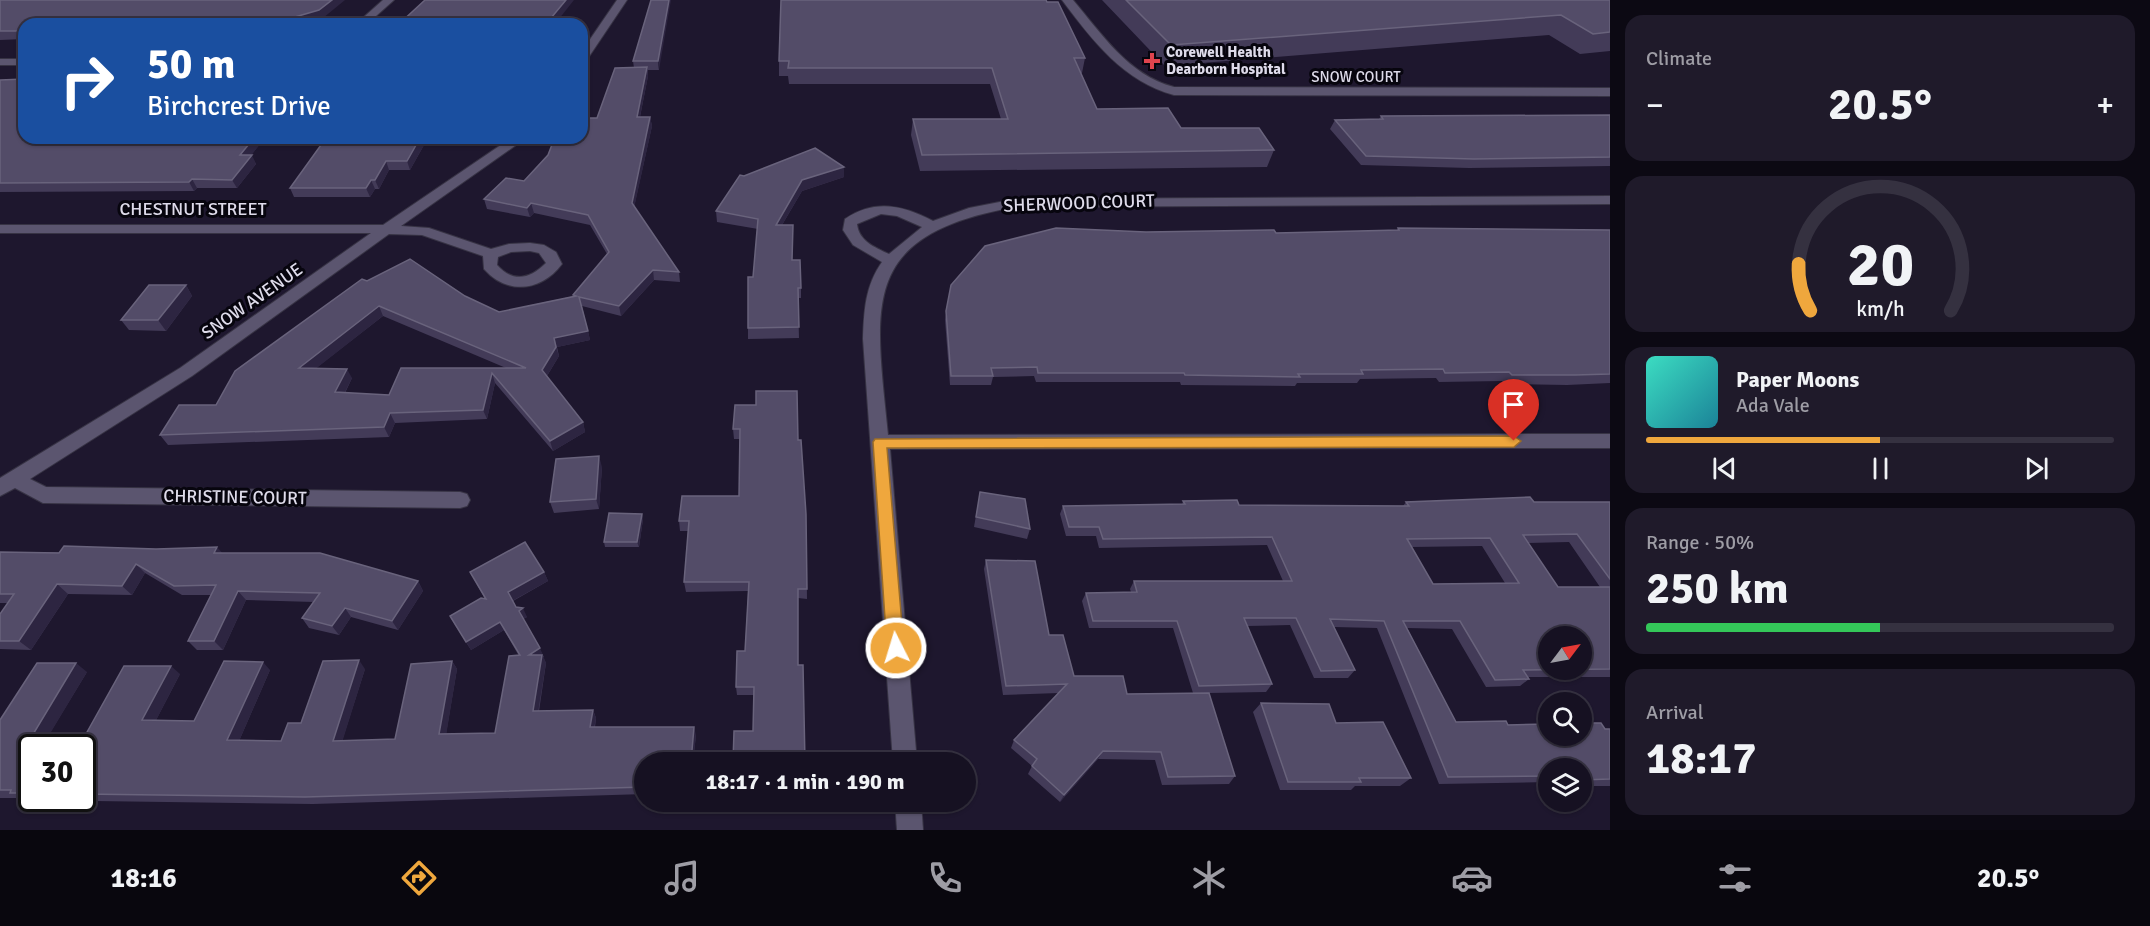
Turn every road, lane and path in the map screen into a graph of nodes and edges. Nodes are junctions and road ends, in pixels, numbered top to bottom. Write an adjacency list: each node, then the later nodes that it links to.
1 (389, 0): 4 (street)
2 (622, 0): 5 (street)
3 (1067, 0): 8 (street, SNOW COURT)
4 (368, 18)
5 (588, 50)
6 (0, 62): 7 (street)
7 (18, 62)
8 (1610, 92)
9 (511, 144): 13 (street, SNOW AVENUE)
10 (1610, 200): 11 (street, SHERWOOD COURT)
11 (932, 227): 15 (street, SHERWOOD COURT); 15 (street)
12 (0, 229): 13 (street, CHESTNUT STREET)
13 (387, 229): 14 (street, CHESTNUT STREET); 18 (street, SNOW AVENUE)
14 (491, 254)
15 (891, 260): 17 (street, SHERWOOD COURT)
16 (1610, 441): 17 (street)
17 (880, 442): 20 (street, SHERWOOD COURT)
18 (7, 483): 19 (street, CHRISTINE COURT)
19 (460, 500)
20 (904, 752)
21 (909, 812): 22 (street)
22 (910, 830)

